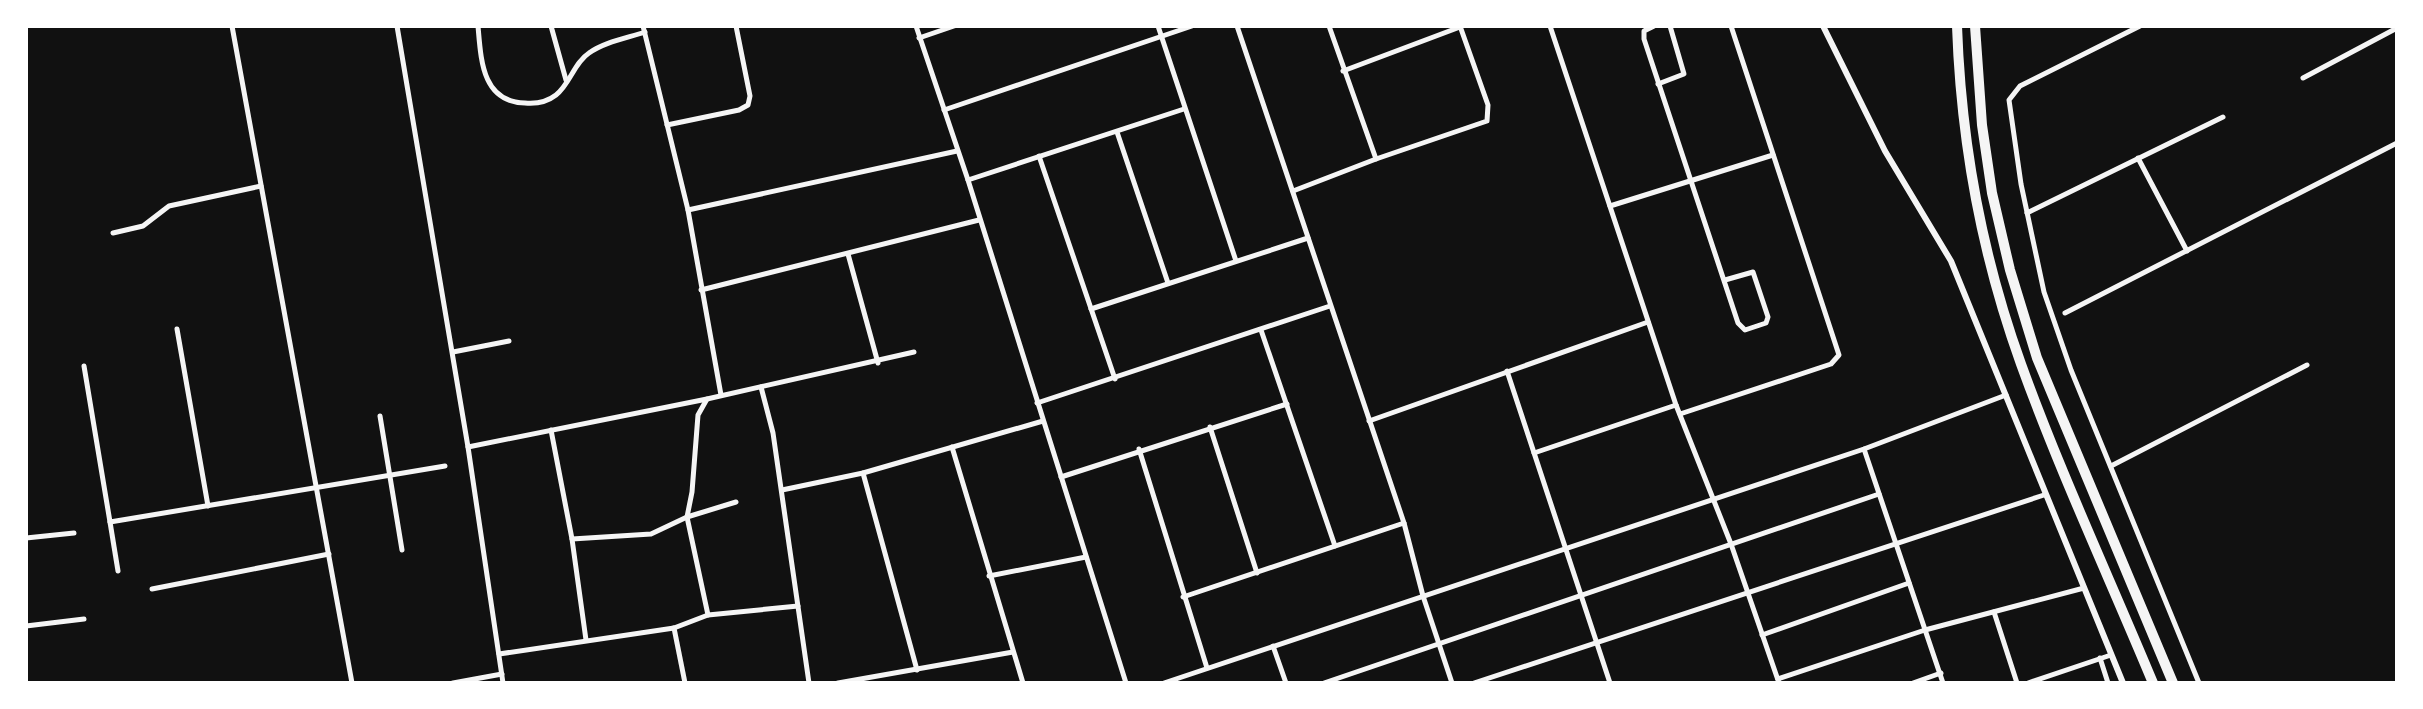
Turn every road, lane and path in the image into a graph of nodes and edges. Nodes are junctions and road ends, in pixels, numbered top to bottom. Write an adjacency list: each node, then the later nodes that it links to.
1 (232, 26): 42 (street)
2 (397, 26): 63 (street)
3 (478, 26): 27 (street)
4 (551, 26): 27 (street)
5 (736, 26): 32 (street)
6 (916, 26): 24 (street)
7 (954, 26): 24 (street)
8 (1158, 26): 23 (street)
9 (1192, 26): 23 (street)
10 (1237, 26): 43 (street)
11 (1329, 26): 25 (street)
12 (1550, 26): 44 (street)
13 (1654, 26): 28 (street)
14 (1671, 26): 28 (street)
15 (1731, 26): 36 (street)
16 (1823, 26): 72 (street)
17 (1957, 26): 165 (highway)
18 (1975, 26): 166 (highway)
19 (2140, 26): 46 (street)
20 (1460, 27): 25 (street); 39 (street)
21 (2397, 28): 26 (street)
22 (644, 29): 27 (street); 32 (street)
23 (1162, 37): 29 (street); 30 (street)
24 (919, 38): 30 (street)
25 (1343, 71): 39 (street)
26 (2303, 78)
27 (567, 81)
28 (1658, 84): 41 (street)
29 (1184, 109): 33 (street); 52 (street)
30 (944, 110): 35 (street)
31 (2223, 117): 38 (street)
32 (667, 125): 45 (street)
33 (1117, 132): 37 (street); 54 (street)
34 (2397, 143): 50 (street)
35 (957, 151): 40 (street); 45 (street)
36 (1773, 155): 41 (street); 77 (street)
37 (1039, 156): 40 (street); 57 (street)
38 (2138, 158): 46 (street); 50 (street)
39 (1376, 159): 43 (street)
40 (968, 180): 47 (street)
41 (1689, 180): 44 (street); 53 (street)
42 (261, 186): 48 (street); 93 (street)
43 (1293, 191): 49 (street)
44 (1610, 206): 59 (street)
45 (688, 210): 55 (street)
46 (2027, 213): 89 (street)
47 (979, 220): 51 (street); 74 (street)
48 (113, 233)
49 (1308, 238): 52 (street); 56 (street)
50 (2187, 251): 58 (street)
51 (848, 254): 55 (street); 65 (street)
52 (1237, 261): 54 (street)
53 (1725, 280): 53 (street)
54 (1168, 284): 57 (street)
55 (701, 290): 71 (street)
56 (1330, 306): 61 (street); 80 (street)
57 (1091, 309): 69 (street)
58 (2065, 313)
59 (1648, 322): 68 (street); 76 (street)
60 (177, 328): 99 (street)
61 (1261, 330): 69 (street); 75 (street)
62 (509, 341): 63 (street)
63 (453, 352): 83 (street)
64 (914, 352): 65 (street)
65 (878, 363): 70 (street)
66 (2307, 365): 89 (street)
67 (85, 366): 101 (street)
68 (1507, 371): 80 (street); 87 (street)
69 (1115, 379): 74 (street)
70 (761, 387): 71 (street); 94 (street)
71 (721, 395): 73 (street)
72 (2006, 396): 86 (street); 96 (street)
73 (708, 399): 82 (street); 100 (street)
74 (1037, 402): 79 (street)
75 (1287, 404): 81 (street); 108 (street)
76 (1676, 405): 77 (street); 87 (street)
77 (1680, 414): 97 (street)
78 (380, 416): 91 (street)
79 (1043, 421): 84 (street); 92 (street)
80 (1369, 421): 102 (street)
81 (1210, 427): 85 (street); 114 (street)
82 (551, 430): 83 (street); 105 (street)
83 (468, 447): 136 (street)
84 (952, 447): 90 (street); 115 (street)
85 (1139, 449): 92 (street); 122 (street)
86 (1864, 449): 95 (street); 97 (street)
87 (1534, 453): 109 (street)
88 (445, 466): 91 (street)
89 (2111, 466): 167 (street)
90 (863, 473): 94 (street); 140 (street)
91 (390, 475): 93 (street); 110 (street)
92 (1060, 477): 112 (street)
93 (317, 488): 99 (street); 111 (street)
94 (782, 490): 123 (street)
95 (1879, 494): 106 (street); 107 (street)
96 (2044, 495): 106 (street); 117 (street)
97 (1712, 500): 107 (street); 109 (street)
98 (736, 502): 100 (street)
99 (208, 506): 101 (street)
100 (687, 517): 105 (street); 125 (street)
101 (110, 522): 113 (street)
102 (1404, 523): 108 (street); 120 (street)
103 (74, 533): 104 (street)
104 (26, 538)
105 (572, 539): 131 (street)
106 (1895, 541): 116 (street); 119 (street)
107 (1731, 544): 119 (street); 121 (street)
108 (1335, 546): 114 (street)
109 (1564, 549): 120 (street); 121 (street)
110 (402, 551)
111 (329, 554): 118 (street); 145 (street)
112 (1086, 557): 115 (street); 152 (street)
113 (118, 571)
114 (1257, 573): 122 (street)
115 (989, 576): 135 (street)
116 (1909, 583): 129 (street); 130 (street)
117 (2084, 588): 124 (street); 137 (street)
118 (152, 589)
119 (1747, 593): 130 (street); 132 (street)
120 (1423, 596): 133 (street); 134 (street)
121 (1581, 596): 132 (street); 133 (street)
122 (1183, 597): 139 (street)
123 (798, 606): 125 (street); 149 (street)
124 (1994, 612): 129 (street); 161 (street)
125 (708, 615): 128 (street)
126 (84, 620): 127 (street)
127 (26, 626)
128 (674, 628): 131 (street); 148 (street)
129 (1925, 631): 141 (street); 143 (street)
130 (1762, 635): 143 (street)
131 (586, 640): 136 (street)
132 (1595, 642): 157 (street); 158 (street)
133 (1438, 645): 155 (street); 156 (street)
134 (1273, 646): 139 (street); 154 (street)
135 (1013, 652): 140 (street); 151 (street)
136 (499, 654): 142 (street)
137 (2111, 655): 138 (street); 164 (street)
138 (2100, 658): 162 (street); 163 (street)
139 (1207, 668): 153 (street)
140 (917, 670): 144 (street)
141 (1941, 673): 159 (street); 160 (street)
142 (502, 674): 146 (street); 147 (street)
143 (1778, 681)
144 (851, 682): 150 (street)
145 (352, 683)
146 (453, 683)
147 (503, 683)
148 (685, 683)
149 (809, 683)
150 (838, 683)
151 (1023, 683)
152 (1126, 683)
153 (1164, 683)
154 (1286, 683)
155 (1324, 683)
156 (1452, 683)
157 (1474, 683)
158 (1610, 683)
159 (1913, 683)
160 (1943, 683)
161 (2017, 683)
162 (2028, 683)
163 (2108, 683)
164 (2123, 683)
165 (2153, 683)
166 (2173, 683)
167 (2199, 683)

